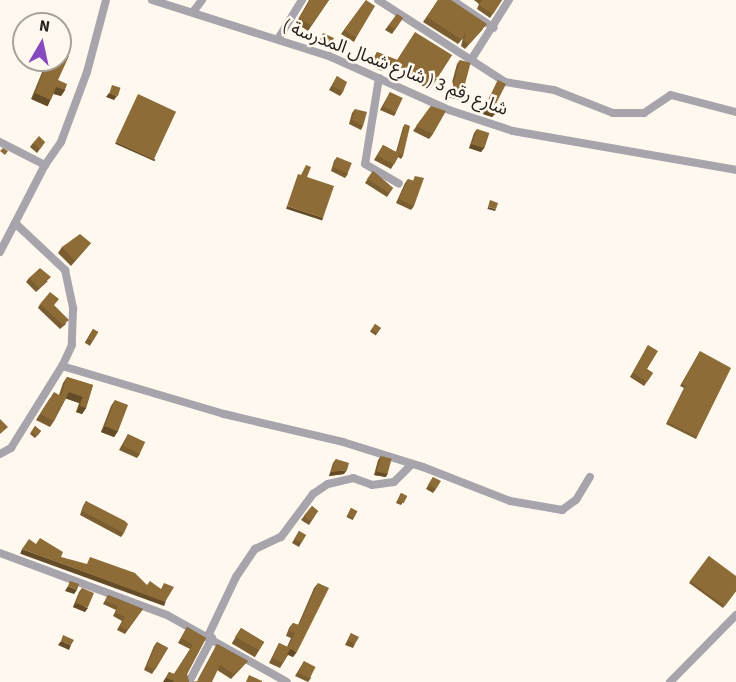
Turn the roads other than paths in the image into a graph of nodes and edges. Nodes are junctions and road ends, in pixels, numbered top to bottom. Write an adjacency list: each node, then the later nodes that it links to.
1 (106, 0): 15 (street)
2 (152, 0): 8 (street, شارع رقم 3 ( شارع شمال المدرسة ))
3 (202, 0): 8 (street)
4 (302, 0): 10 (street)
5 (378, 0): 11 (street)
6 (452, 0): 9 (street)
7 (509, 0): 9 (street)
8 (193, 12): 10 (street, شارع رقم 3 ( شارع شمال المدرسة ))
9 (494, 28): 11 (street)
10 (278, 39): 12 (street, شارع رقم 3 ( شارع شمال المدرسة ))
11 (471, 60): 13 (street)
12 (379, 78): 16 (street, شارع رقم 3 ( شارع شمال المدرسة )); 17 (street)
13 (736, 112)
14 (0, 142): 15 (street)
15 (45, 165): 18 (street)
16 (736, 170)
17 (399, 184)
18 (15, 224): 19 (street); 20 (street)
19 (0, 252)
20 (62, 366): 21 (street); 22 (street)
21 (0, 454)
22 (412, 464): 23 (street); 26 (street)
23 (590, 477)
24 (0, 553): 26 (street)
25 (736, 615): 29 (street)
26 (210, 637): 27 (street); 28 (street)
27 (189, 682)
28 (287, 682)
29 (670, 682)

